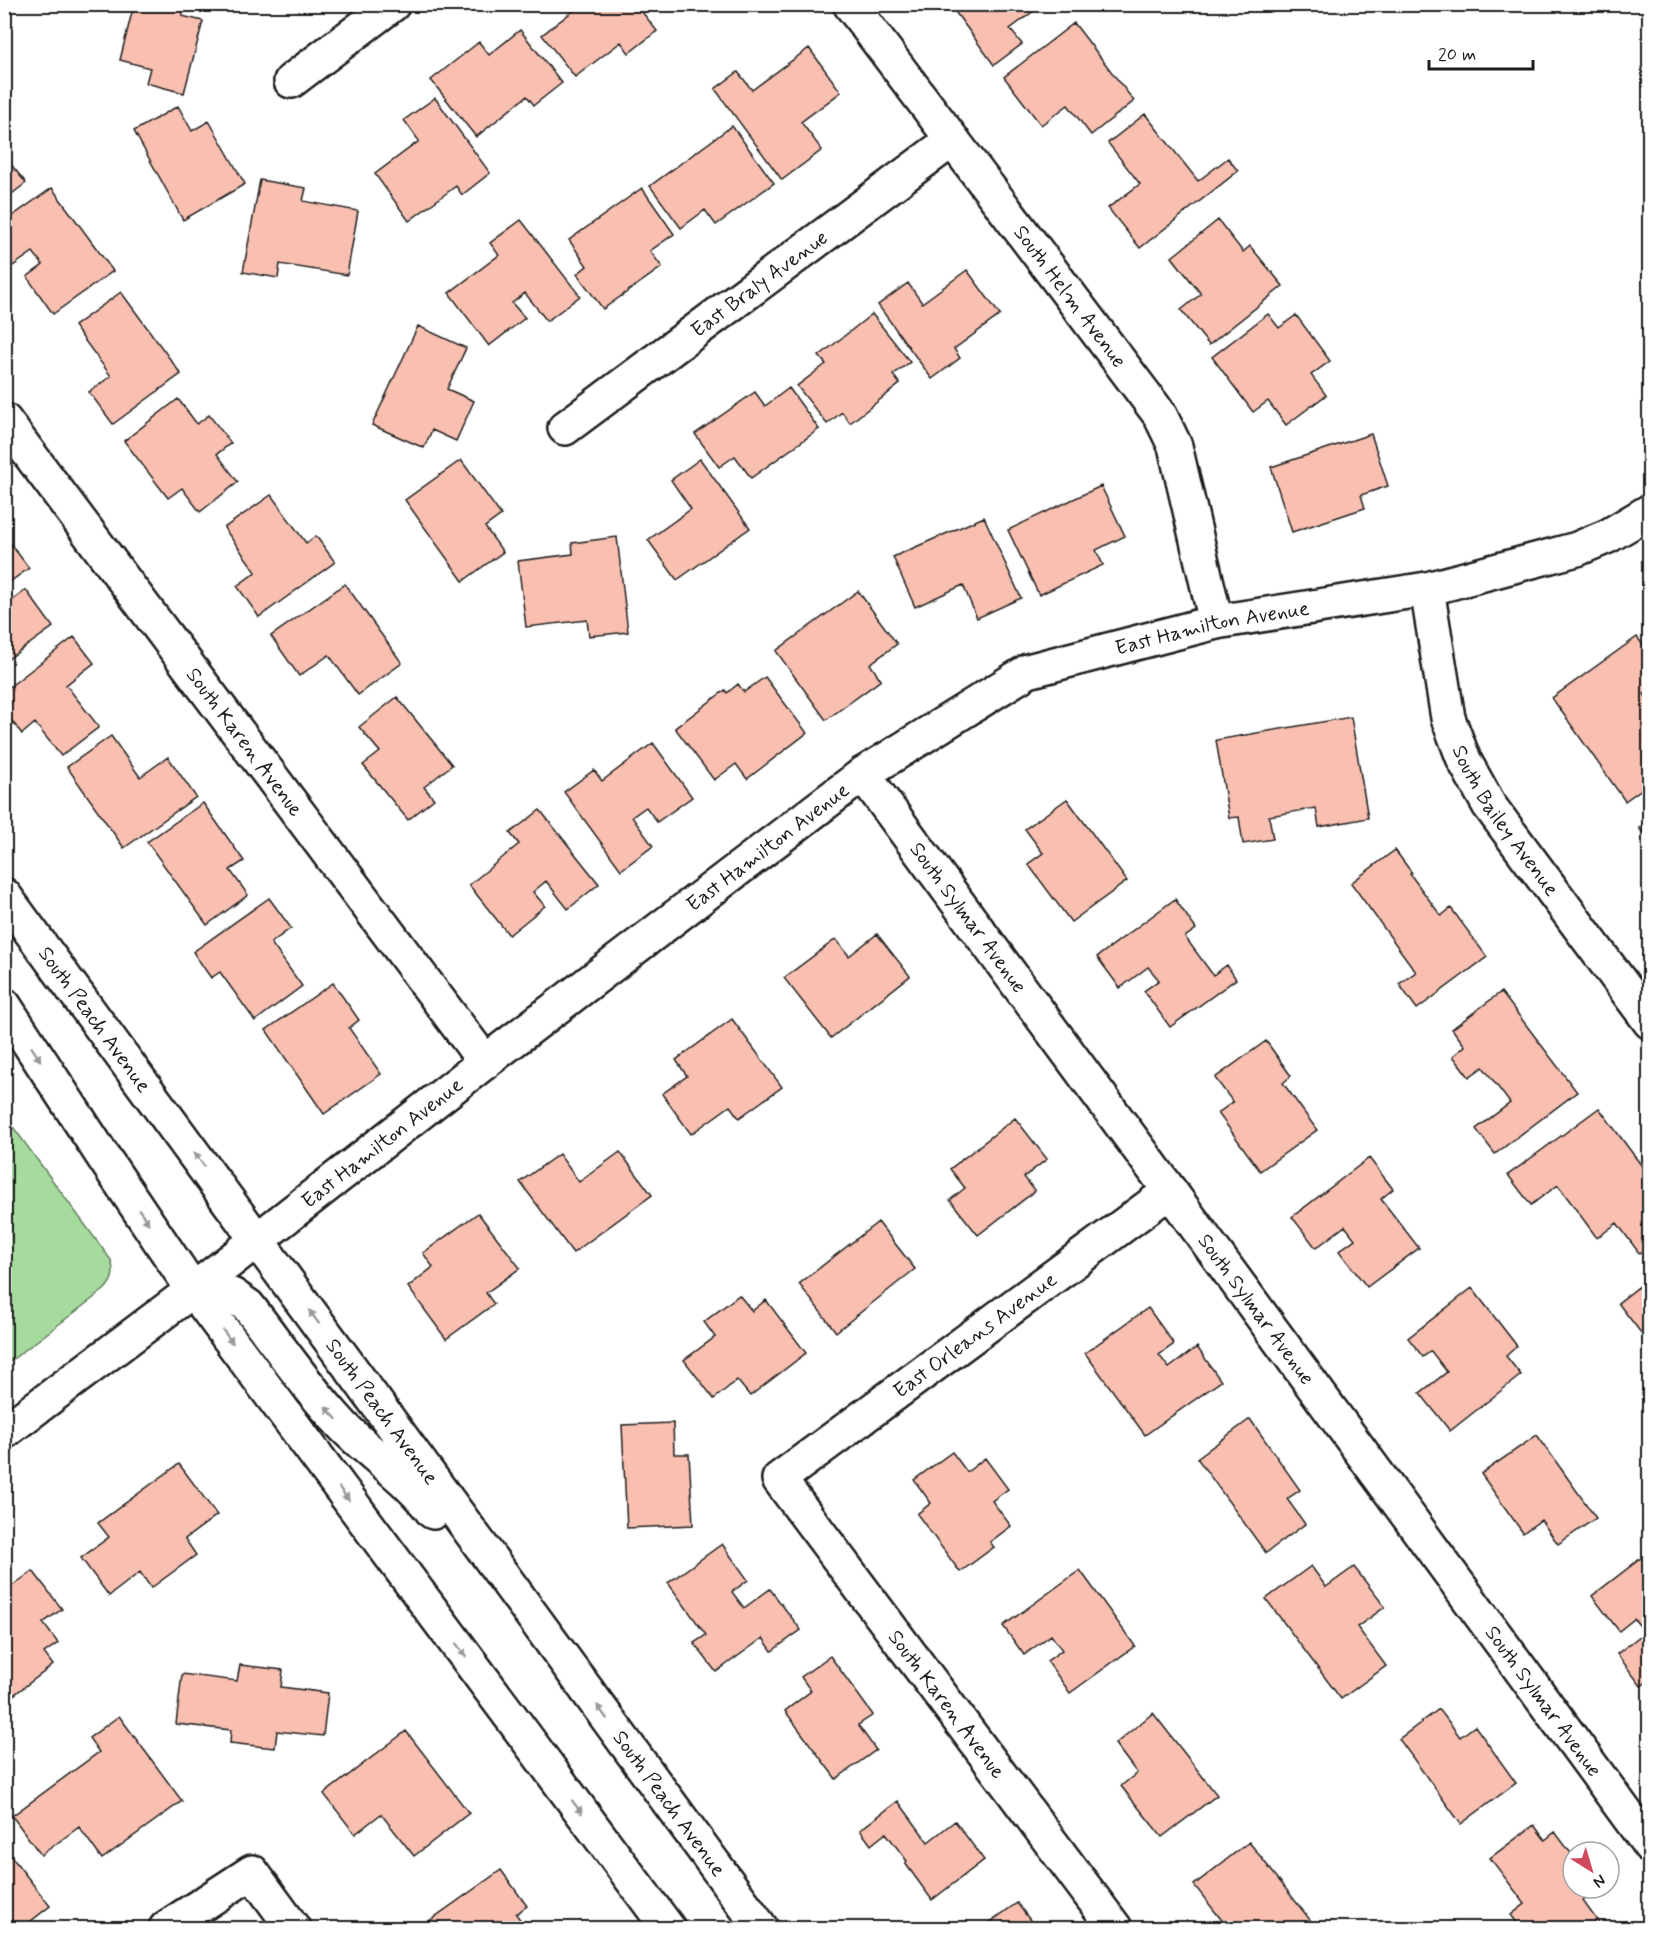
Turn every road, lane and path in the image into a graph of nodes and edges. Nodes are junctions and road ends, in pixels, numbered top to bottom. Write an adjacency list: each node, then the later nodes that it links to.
1 (393, 4): 3 (street)
2 (850, 4): 4 (street, South Helm Avenue)
3 (291, 81)
4 (952, 140): 6 (street, East Braly Avenue); 9 (street, South Helm Avenue)
5 (4, 420): 14 (street, South Karen Avenue)
6 (564, 428)
7 (1650, 511): 8 (street, East Hamilton Avenue)
8 (1427, 589): 9 (street, East Hamilton Avenue); 13 (street, South Bailey Avenue)
9 (1216, 622): 10 (street, East Hamilton Avenue)
10 (862, 774): 14 (street, East Hamilton Avenue); 15 (street, South Sylmar Avenue)
11 (4, 895): 16 (street, South Peach Avenue, one-way to 11)
12 (4, 1005): 17 (street, one-way to 17)
13 (1650, 1022)
14 (485, 1062): 16 (street, East Hamilton Avenue)
15 (1170, 1191): 19 (street, East Orleans Avenue); 21 (street, South Sylmar Avenue)
16 (258, 1239): 17 (street, East Hamilton Avenue); 20 (street, South Peach Avenue, one-way to 16)
17 (193, 1290): 18 (street, East Hamilton Avenue); 20 (street, one-way to 17); 24 (street, one-way to 24)
18 (4, 1432)
19 (779, 1479): 26 (street, South Karen Avenue)
20 (584, 1687): 25 (street, South Peach Avenue, one-way to 20)
21 (1650, 1846)
22 (166, 1929): 23 (street)
23 (294, 1929)
24 (668, 1929)
25 (761, 1929)
26 (1115, 1929)

